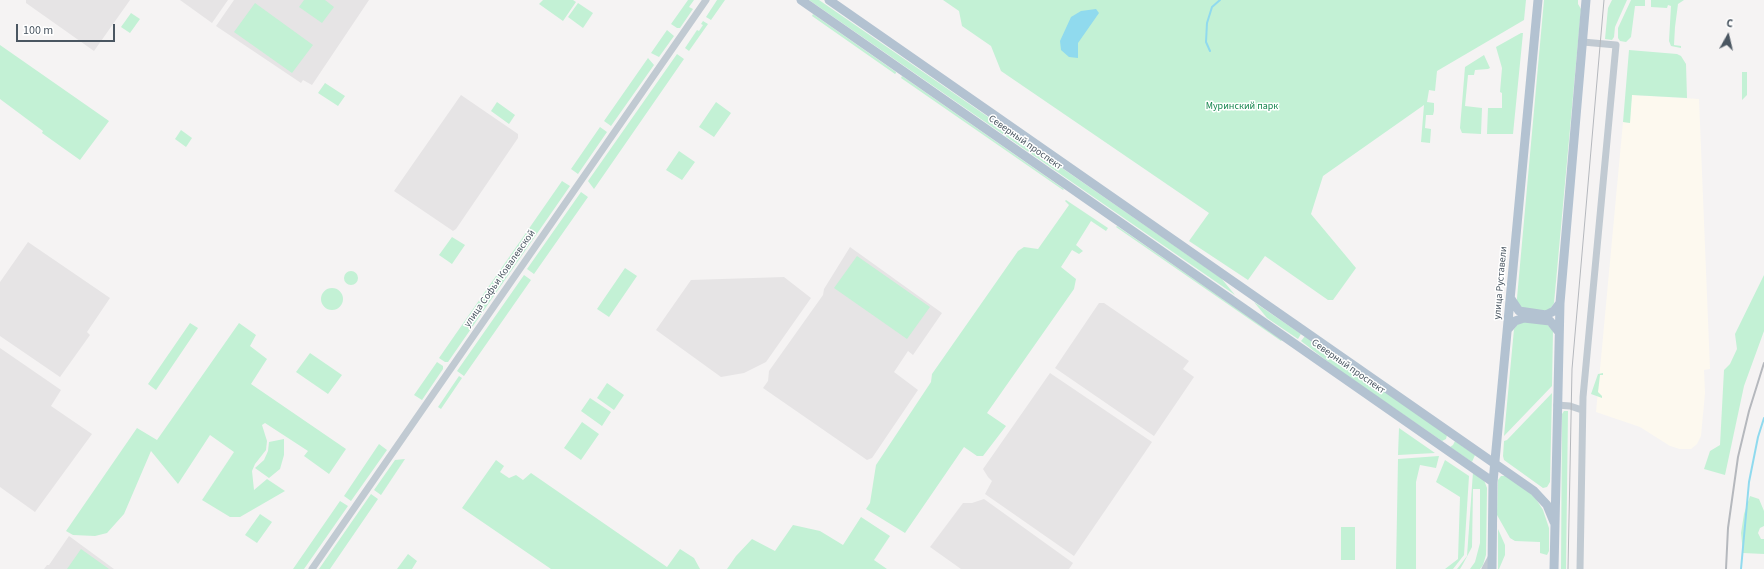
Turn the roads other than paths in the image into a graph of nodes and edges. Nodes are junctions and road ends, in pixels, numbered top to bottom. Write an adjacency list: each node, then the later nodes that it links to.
1 (706, 0): 21 (street, улица Софьи Ковалевской)
2 (801, 0): 9 (main road, Северный проспект)
3 (829, 0): 7 (main road, Северный проспект)
4 (1538, 0): 8 (main road, улица Руставели)
5 (1586, 0): 6 (main road)
6 (1583, 42): 10 (main road); 14 (street)
7 (1246, 290): 9 (main road); 15 (main road, Северный проспект)
8 (1511, 300): 10 (main road); 11 (main road, улица Руставели)
9 (1237, 303): 16 (main road, Северный проспект)
10 (1560, 303): 12 (main road)
11 (1508, 329): 12 (main road); 17 (main road, улица Руставели)
12 (1558, 331): 13 (main road)
13 (1556, 405): 14 (street); 19 (main road)
14 (1582, 410): 25 (street)
15 (1454, 435): 16 (main road); 17 (main road, Северный проспект)
16 (1445, 448): 18 (main road, Северный проспект)
17 (1495, 464): 18 (main road, улица Руставели); 19 (main road, Северный проспект)
18 (1493, 482): 20 (main road, улица Руставели)
19 (1554, 522): 24 (main road)
20 (1492, 556): 22 (street); 23 (main road, улица Руставели)
21 (312, 569)
22 (1485, 569)
23 (1492, 569)
24 (1554, 569)
25 (1580, 569)

